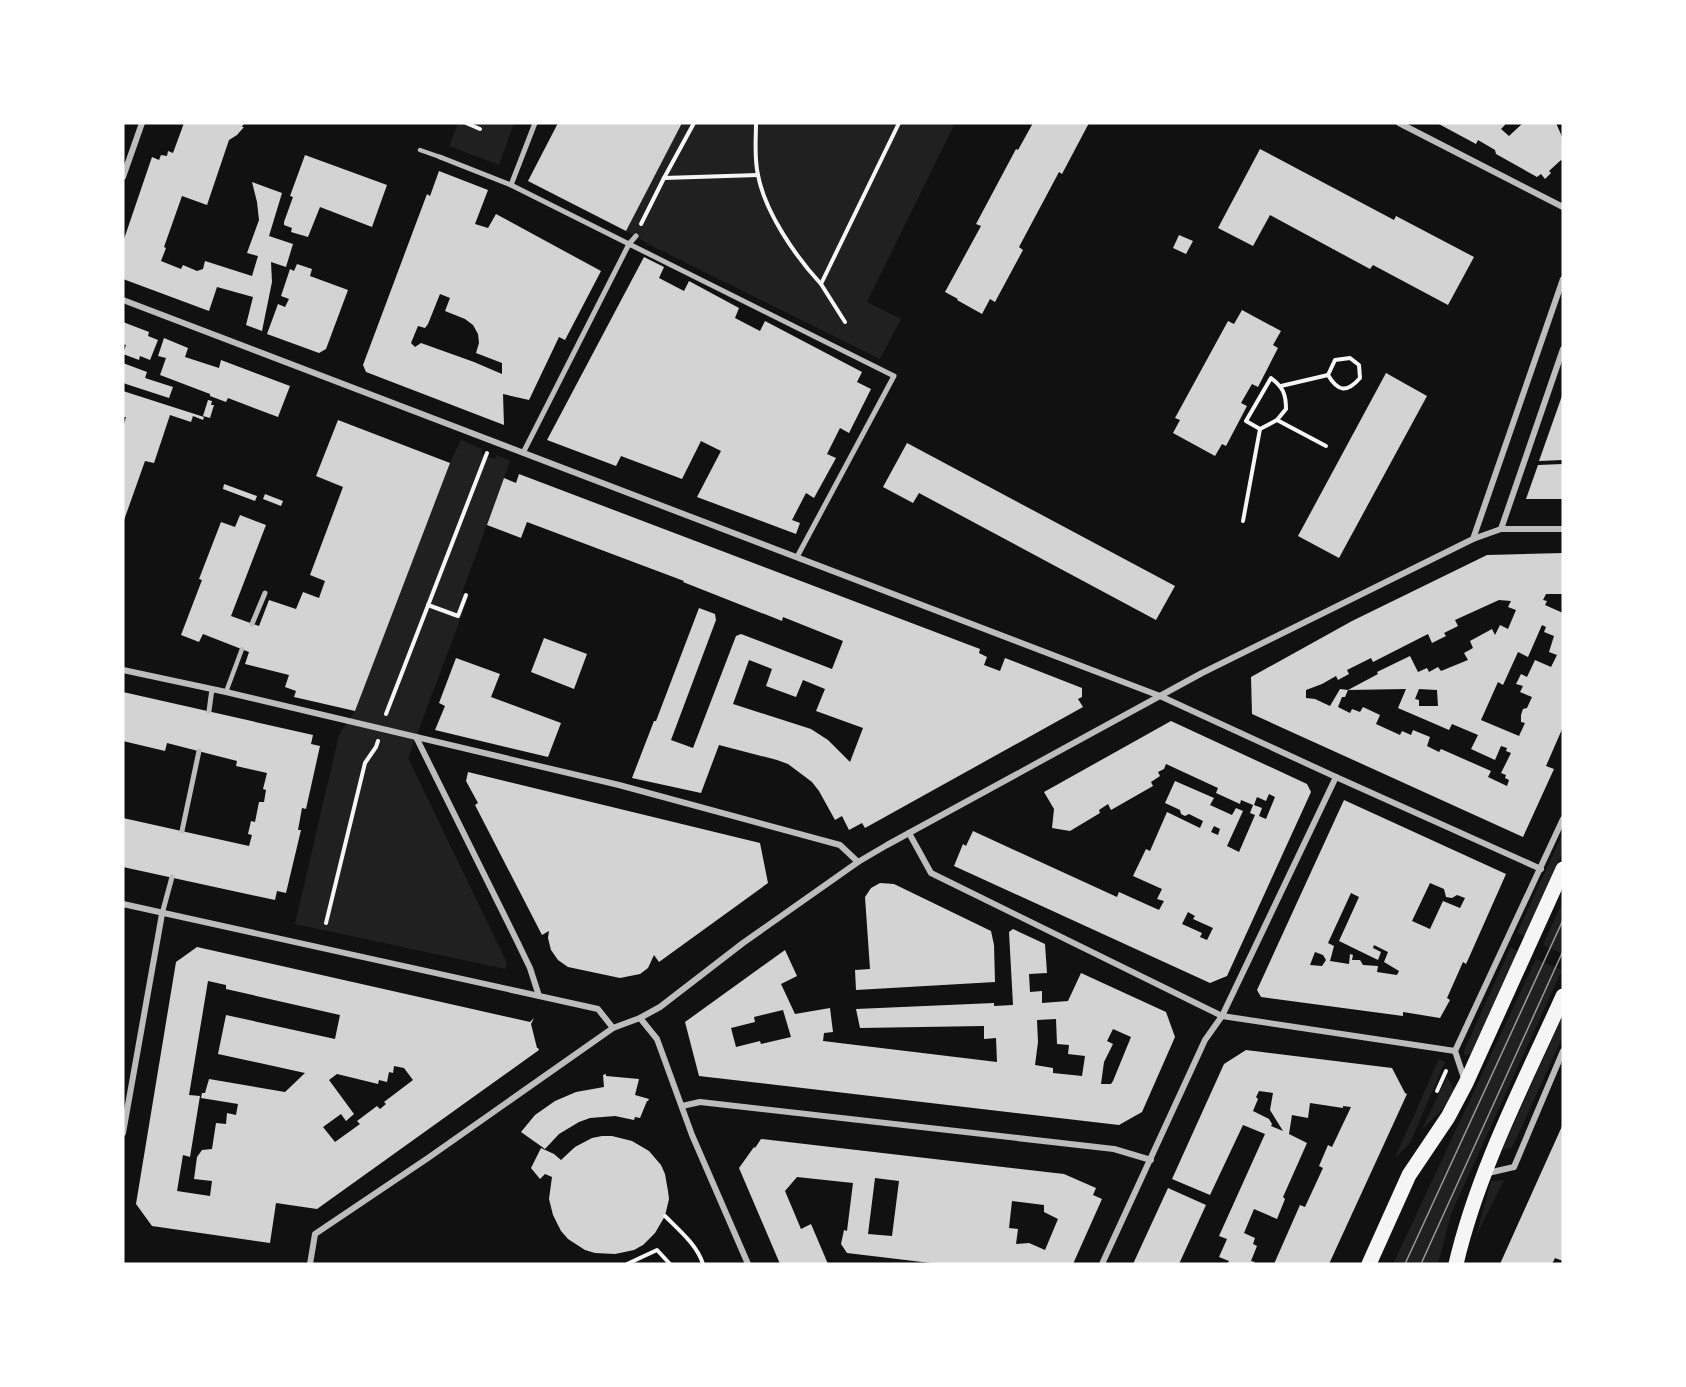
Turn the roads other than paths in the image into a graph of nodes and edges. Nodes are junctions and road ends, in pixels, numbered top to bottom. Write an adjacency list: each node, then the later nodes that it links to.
1 (142, 123): 6 (street)
2 (535, 123): 7 (street)
3 (1400, 123): 8 (street)
4 (420, 150): 5 (lane)
5 (440, 157): 7 (street)
6 (123, 177)
7 (511, 185): 10 (street)
8 (1563, 207)
9 (636, 236): 10 (street)
10 (629, 244): 14 (street); 18 (street)
11 (1563, 279): 17 (street)
12 (123, 300): 14 (street)
13 (1563, 350): 15 (street)
14 (523, 453): 18 (street)
15 (1501, 529): 16 (street); 17 (street)
16 (1563, 529)
17 (1473, 539): 25 (street)
18 (797, 557): 25 (street)
19 (265, 592): 20 (street)
20 (252, 624)
21 (242, 650): 24 (lane)
22 (123, 670): 23 (street)
23 (212, 688): 24 (street); 26 (street)
24 (226, 692): 27 (street)
25 (1160, 696): 29 (street); 32 (street)
26 (208, 711)
27 (416, 737): 33 (street); 39 (street)
28 (199, 752): 31 (street)
29 (1336, 777): 34 (street); 41 (street)
30 (1563, 819): 34 (street)
31 (182, 831)
32 (909, 833): 33 (street); 41 (street)
33 (858, 862): 42 (street)
34 (1541, 869): 44 (street)
35 (1563, 869): 46 (main road)
36 (172, 877): 38 (street)
37 (123, 904): 38 (street)
38 (162, 914): 39 (street); 48 (street)
39 (539, 996): 43 (street)
40 (1563, 996): 50 (main road)
41 (1222, 1016): 44 (street); 49 (street)
42 (640, 1018): 43 (street); 47 (street)
43 (613, 1028): 51 (street)
44 (1455, 1051): 46 (street)
45 (1563, 1051): 50 (street)
46 (1466, 1083): 54 (main road)
47 (682, 1106): 49 (street); 52 (street)
48 (123, 1133)
49 (1151, 1161): 53 (street)
50 (1484, 1173): 55 (main road)
51 (310, 1264)
52 (748, 1264)
53 (1102, 1264)
54 (1370, 1264)
55 (1455, 1264)

